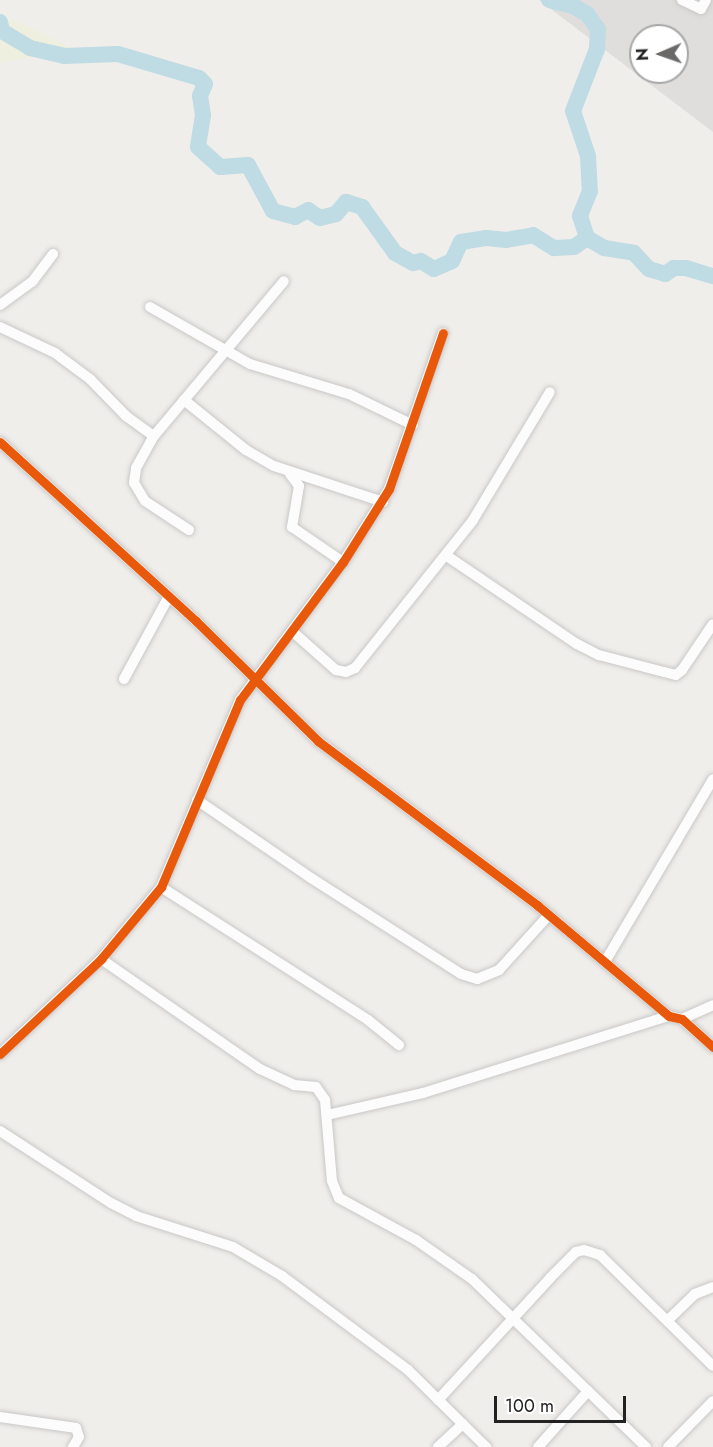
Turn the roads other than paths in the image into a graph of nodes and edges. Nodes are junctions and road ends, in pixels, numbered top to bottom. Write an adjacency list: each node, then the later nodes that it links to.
1 (682, 0): 2 (street)
2 (706, 0)
3 (53, 254): 5 (street)
4 (284, 280): 9 (street)
5 (0, 304)
6 (150, 307): 9 (street)
7 (0, 327): 13 (street)
8 (443, 333): 12 (street)
9 (225, 349): 11 (street); 12 (street)
10 (550, 392): 18 (street)
11 (184, 400): 13 (street); 15 (street)
12 (413, 425): 16 (street)
13 (154, 436): 17 (street)
14 (0, 442): 20 (street)
15 (287, 471): 16 (street); 19 (street)
16 (382, 502): 19 (street)
17 (189, 530)
18 (447, 556): 21 (street); 22 (street)
19 (343, 562): 22 (street)
20 (169, 596): 23 (street); 24 (street)
21 (713, 624)
22 (293, 632): 24 (street)
23 (124, 679)
24 (257, 680): 26 (street); 28 (street)
25 (713, 779): 30 (street)
26 (196, 800): 27 (street); 28 (street)
27 (162, 887): 29 (street); 34 (street)
28 (548, 916): 30 (street)
29 (101, 959): 36 (street); 37 (street)
30 (606, 960): 32 (street)
31 (713, 1005): 33 (street)
32 (669, 1016): 33 (street); 37 (street)
33 (682, 1019): 35 (street)
34 (399, 1045)
35 (713, 1047)
36 (0, 1054)
37 (327, 1115): 40 (street)
38 (3, 1131): 44 (street)
39 (713, 1287): 41 (street)
40 (512, 1319): 41 (street); 43 (street); 44 (street)
41 (668, 1320): 42 (street)
42 (713, 1366)
43 (588, 1391): 51 (street); 52 (street)
44 (438, 1400): 47 (street)
45 (713, 1401): 53 (street)
46 (0, 1417): 48 (street)
47 (463, 1424): 49 (street); 50 (street)
48 (73, 1447)
49 (438, 1447)
50 (486, 1447)
51 (538, 1447)
52 (646, 1447)
53 (668, 1447)

